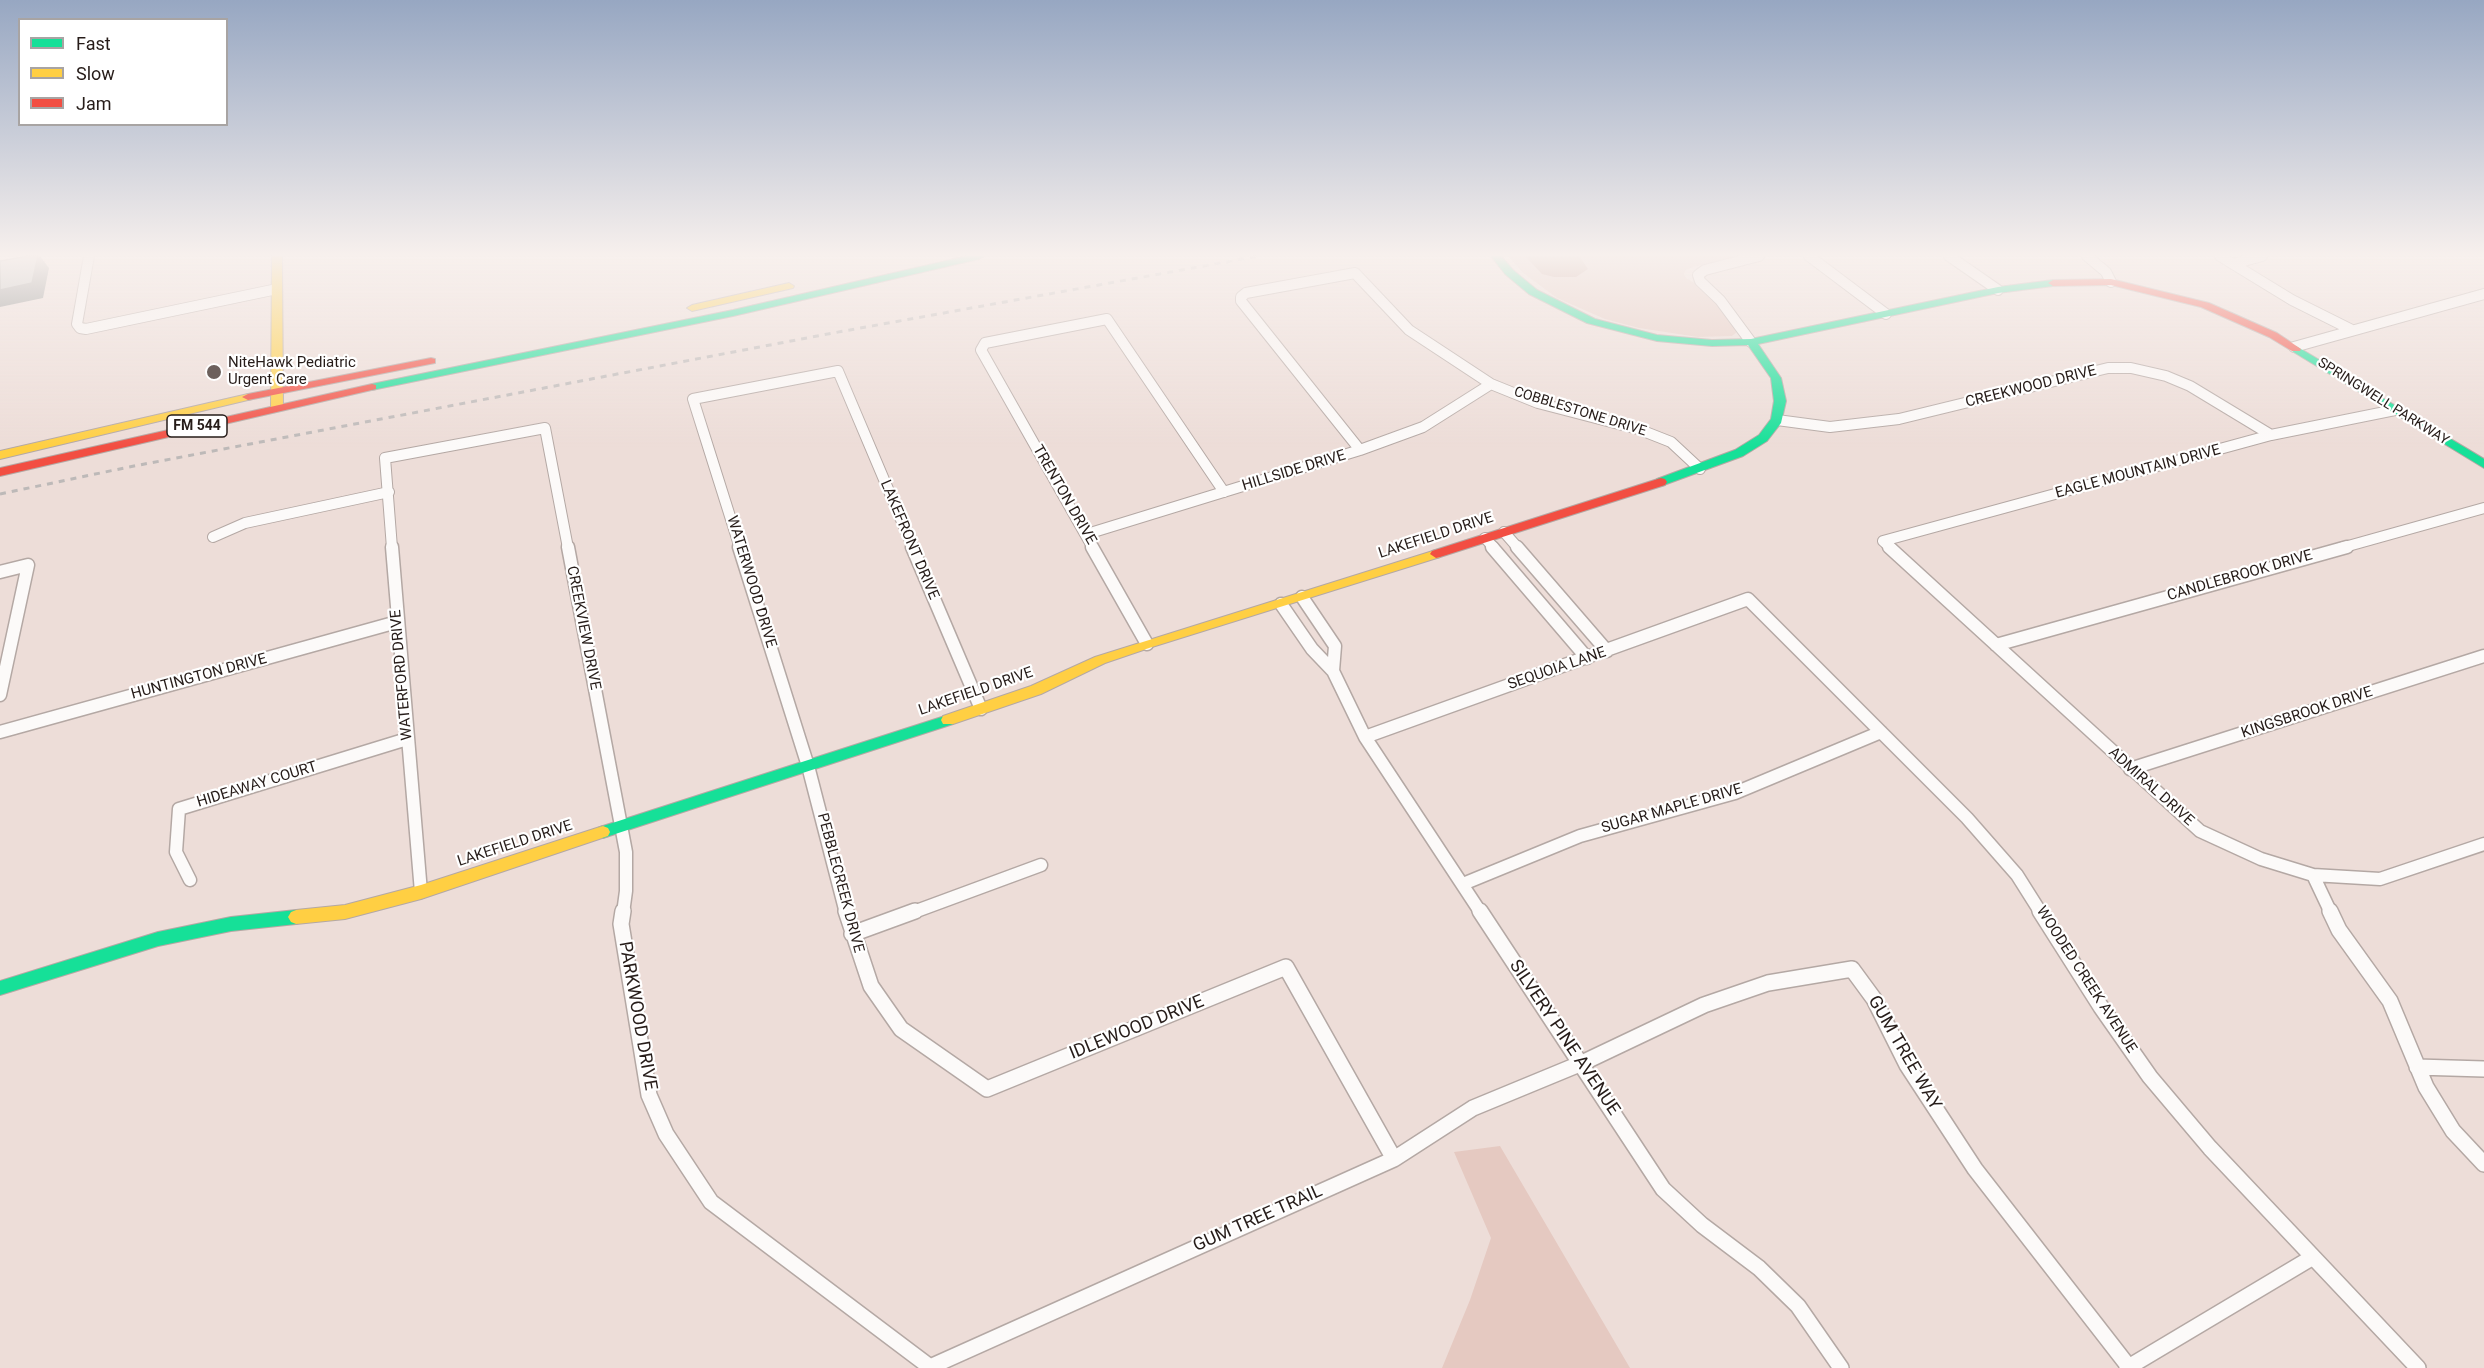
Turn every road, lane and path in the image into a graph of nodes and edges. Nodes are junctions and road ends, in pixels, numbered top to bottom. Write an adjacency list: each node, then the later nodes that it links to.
1 (78, 320): 2 (street)
2 (130, 320)
3 (276, 320): 23 (street)
4 (637, 320): 18 (street, FM 544 / FM 544)
5 (700, 320): 21 (street, FM 544 / FM 544)
6 (1103, 320): 38 (street, TRENTON DRIVE)
7 (1108, 320): 35 (street, TRENTON DRIVE)
8 (1256, 320): 29 (street, COBBLESTONE DRIVE)
9 (1399, 320): 22 (street, COBBLESTONE DRIVE)
10 (1589, 320): 17 (street, SPRINGWELL PARKWAY)
11 (1735, 320): 17 (street)
12 (1858, 320): 17 (street, SPRINGWELL PARKWAY)
13 (2240, 320): 19 (street, SPRINGWELL PARKWAY)
14 (2332, 320): 16 (street)
15 (2389, 320): 16 (street)
16 (2352, 330): 19 (street)
17 (1751, 342): 26 (street)
18 (504, 346): 21 (street); 23 (street, FM 544 / FM 544)
19 (2294, 347): 25 (street, SPRINGWELL PARKWAY)
20 (838, 371): 55 (street, LAKEFRONT DRIVE); 60 (street, WATERWOOD DRIVE)
21 (415, 378): 24 (street, FM 544 / FM 544)
22 (1491, 384): 29 (street, HILLSIDE DRIVE); 32 (street, COBBLESTONE DRIVE)
23 (275, 391): 24 (street); 30 (street, FM 544 / FM 544)
24 (277, 407): 33 (street, FM 544 / FM 544)
25 (2395, 410): 28 (street, EAGLE MOUNTAIN DRIVE); 31 (street, SPRINGWELL PARKWAY)
26 (1777, 420): 28 (street, CREEKWOOD DRIVE); 32 (street, LAKEFIELD DRIVE)
27 (545, 428): 34 (street, WATERFORD DRIVE); 62 (street, CREEKVIEW DRIVE)
28 (2271, 435): 41 (street, EAGLE MOUNTAIN DRIVE)
29 (1360, 450): 35 (street, HILLSIDE DRIVE)
30 (0, 455)
31 (2484, 464)
32 (1700, 468): 37 (street, LAKEFIELD DRIVE)
33 (0, 472)
34 (389, 492): 39 (street); 46 (street, WATERFORD DRIVE)
35 (1224, 492): 38 (street, HILLSIDE DRIVE)
36 (2484, 507): 48 (street, CANDLEBROOK DRIVE)
37 (1504, 532): 40 (street, LAKEFIELD DRIVE); 49 (street)
38 (1087, 534): 47 (street, TRENTON DRIVE)
39 (213, 537)
40 (1485, 538): 43 (street, LAKEFIELD DRIVE); 51 (street)
41 (1883, 541): 48 (street, ADMIRAL DRIVE)
42 (0, 572): 53 (street)
43 (1302, 597): 45 (street, LAKEFIELD DRIVE); 52 (street, SILVERY PINE AVENUE)
44 (1748, 599): 49 (street, SEQUOIA LANE); 57 (street, WOODED CREEK AVENUE)
45 (1281, 604): 47 (street, LAKEFIELD DRIVE); 52 (street, SILVERY PINE AVENUE)
46 (397, 622): 56 (street, HUNTINGTON DRIVE); 59 (street, WATERFORD DRIVE)
47 (1147, 644): 55 (street, LAKEFIELD DRIVE)
48 (1996, 645): 61 (street, ADMIRAL DRIVE)
49 (1607, 651): 51 (street, SEQUOIA LANE)
50 (2484, 656): 61 (street, KINGSBROOK DRIVE)
51 (1587, 658): 58 (street, SEQUOIA LANE)
52 (1333, 671): 58 (street, SILVERY PINE AVENUE)
53 (2, 677): 54 (street)
54 (0, 695)
55 (981, 709): 60 (street, LAKEFIELD DRIVE)
56 (0, 732)
57 (1881, 732): 67 (street, SUGAR MAPLE DRIVE); 77 (street, WOODED CREEK AVENUE)
58 (1365, 737): 67 (street, SILVERY PINE AVENUE)
59 (407, 739): 66 (street, HIDEAWAY COURT); 68 (street, WATERFORD DRIVE)
60 (808, 766): 62 (street, LAKEFIELD DRIVE); 69 (street, PEBBLECREEK DRIVE)
61 (2130, 769): 65 (street, ADMIRAL DRIVE)
62 (620, 828): 68 (street, LAKEFIELD DRIVE); 78 (street, PARKWOOD DRIVE)
63 (2484, 843): 65 (street, ADMIRAL DRIVE)
64 (1041, 866): 69 (street)
65 (2313, 875): 72 (street)
66 (190, 880)
67 (1463, 884): 71 (street, SILVERY PINE AVENUE)
68 (421, 892): 70 (street, LAKEFIELD DRIVE)
69 (852, 934): 74 (street, PEBBLECREEK DRIVE)
70 (0, 988)
71 (1582, 1063): 75 (street, GUM TREE TRAIL); 79 (street, GUM TREE WAY); 80 (street, SILVERY PINE AVENUE)
72 (2417, 1067): 73 (street); 76 (street)
73 (2484, 1069)
74 (987, 1089): 75 (street, IDLEWOOD DRIVE)
75 (1394, 1158): 78 (street, GUM TREE TRAIL)
76 (2484, 1164)
77 (2313, 1257): 79 (street); 81 (street, WOODED CREEK AVENUE)
78 (930, 1367)
79 (2128, 1367)
80 (1840, 1368)
81 (2418, 1368)

